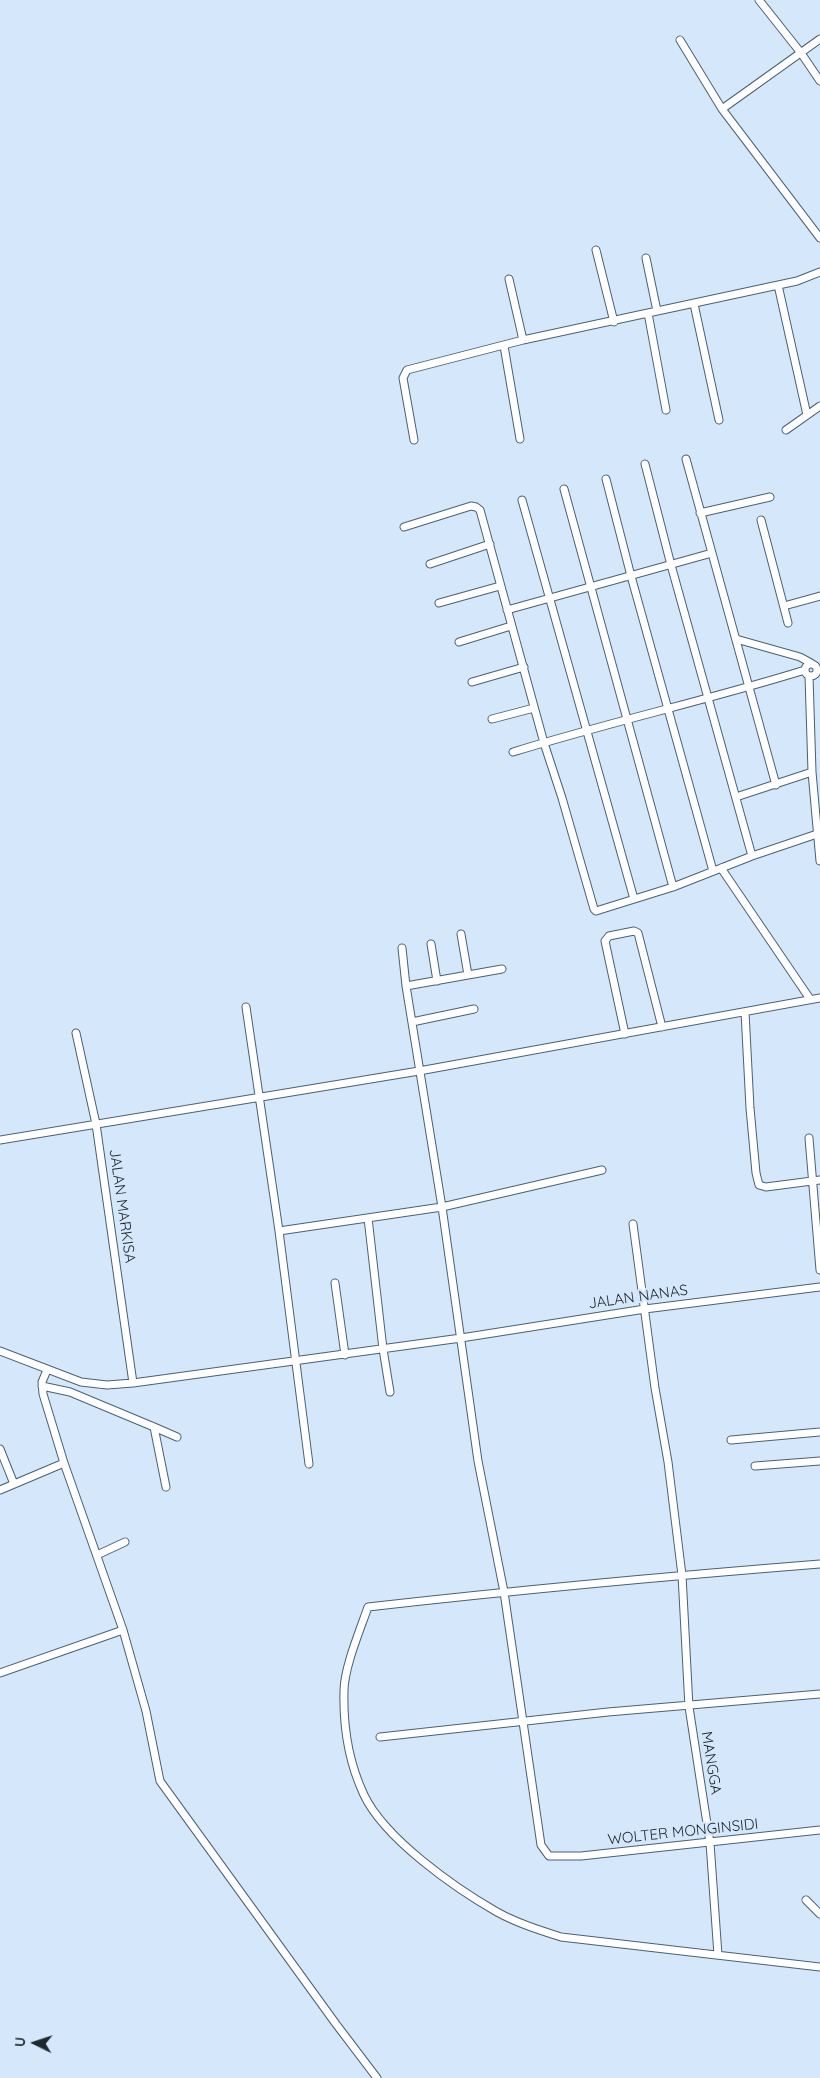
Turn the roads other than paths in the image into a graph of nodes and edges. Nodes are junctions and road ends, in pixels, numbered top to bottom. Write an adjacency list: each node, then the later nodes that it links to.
1 (761, 1): 4 (street)
2 (820, 39): 4 (street)
3 (680, 40): 6 (street)
4 (801, 53): 5 (street); 6 (street)
5 (820, 81)
6 (722, 109): 7 (street)
7 (820, 238)
8 (596, 250): 16 (street)
9 (646, 258): 14 (street)
10 (820, 272): 12 (street)
11 (510, 279): 17 (street)
12 (778, 285): 13 (street); 21 (street)
13 (694, 304): 14 (street); 22 (street)
14 (657, 312): 15 (street)
15 (648, 313): 16 (street); 20 (street)
16 (614, 322): 17 (street)
17 (524, 340): 18 (street)
18 (504, 346): 24 (street); 25 (street)
19 (820, 406): 21 (street)
20 (666, 410)
21 (807, 415): 23 (street)
22 (719, 420)
23 (786, 430)
24 (520, 439)
25 (414, 440)
26 (686, 459): 32 (street)
27 (645, 464): 38 (street)
28 (606, 479): 39 (street)
29 (564, 489): 40 (street)
30 (770, 497): 32 (street)
31 (522, 500): 43 (street)
32 (700, 512): 36 (street)
33 (761, 520): 45 (street)
34 (404, 527): 35 (street)
35 (490, 544): 37 (street); 41 (street)
36 (712, 553): 38 (street); 49 (street)
37 (430, 564)
38 (671, 564): 39 (street); 56 (street)
39 (631, 576): 40 (street); 58 (street)
40 (590, 585): 43 (street); 60 (street)
41 (500, 586): 44 (street); 46 (street)
42 (820, 596): 45 (street)
43 (548, 598): 46 (street); 61 (street)
44 (439, 604)
45 (784, 606): 47 (street)
46 (507, 610): 48 (street)
47 (788, 623)
48 (511, 626): 50 (street); 51 (street)
49 (736, 639): 52 (street); 55 (street)
50 (459, 642)
51 (524, 667): 54 (street); 57 (street)
52 (817, 668): 53 (street); 53 (street)
53 (807, 673): 55 (street); 64 (street)
54 (472, 682)
55 (750, 687): 56 (street); 65 (street)
56 (708, 699): 58 (street); 66 (street)
57 (534, 708): 59 (street); 62 (street)
58 (667, 708): 60 (street); 71 (street)
59 (492, 719)
60 (627, 720): 61 (street); 72 (street)
61 (586, 732): 62 (street); 73 (street)
62 (544, 743): 63 (street); 73 (street)
63 (514, 752)
64 (812, 772): 65 (street); 67 (street)
65 (776, 785): 66 (street)
66 (736, 797): 68 (street)
67 (818, 834): 68 (street); 69 (street)
68 (752, 856): 70 (street)
69 (820, 861)
70 (720, 868): 71 (street); 82 (street)
71 (712, 871): 72 (street)
72 (673, 887): 73 (street)
73 (634, 899)
74 (461, 934): 78 (street)
75 (431, 944): 79 (street)
76 (402, 948): 80 (street)
77 (502, 969): 78 (street)
78 (468, 975): 79 (street)
79 (437, 981): 80 (street)
80 (406, 986): 86 (street)
81 (820, 998): 82 (street)
82 (810, 999): 85 (street)
83 (246, 1007): 91 (street)
84 (474, 1009): 86 (street)
85 (745, 1012): 87 (street); 97 (street)
86 (412, 1022): 90 (street)
87 (662, 1028): 89 (street); 89 (street)
88 (76, 1033): 92 (street, JALAN MARKISA)
89 (625, 1034): 90 (street)
90 (419, 1071): 91 (street); 98 (street)
91 (259, 1098): 92 (street); 101 (street)
92 (96, 1124): 94 (street); 112 (street, JALAN MARKISA)
93 (809, 1138): 97 (street)
94 (0, 1140)
95 (602, 1170): 98 (street)
96 (820, 1180): 97 (street)
97 (812, 1182): 102 (street)
98 (442, 1207): 99 (street); 106 (street)
99 (368, 1218): 101 (street); 107 (street)
100 (633, 1224): 105 (street, MANGGA)
101 (279, 1230): 110 (street)
102 (820, 1270)
103 (335, 1283): 109 (street)
104 (820, 1287): 105 (street, JALAN NANAS)
105 (645, 1309): 106 (street, JALAN NANAS); 129 (street, MANGGA)
106 (461, 1338): 107 (street, JALAN NANAS); 130 (street)
107 (383, 1349): 109 (street, JALAN NANAS); 113 (street)
108 (1, 1355): 111 (street)
109 (346, 1355): 110 (street, JALAN NANAS)
110 (296, 1362): 112 (street, JALAN NANAS); 121 (street)
111 (44, 1378): 112 (street, JALAN NANAS); 114 (street); 120 (street)
112 (133, 1383)
113 (390, 1392)
114 (154, 1427): 116 (street); 124 (street)
115 (820, 1432): 117 (street)
116 (177, 1437)
117 (731, 1440)
118 (0, 1449): 123 (street)
119 (820, 1461): 122 (street)
120 (64, 1463): 123 (street); 127 (street)
121 (309, 1464)
122 (755, 1466)
123 (14, 1484): 125 (street)
124 (166, 1487)
125 (0, 1490)
126 (125, 1542): 127 (street)
127 (97, 1555): 131 (street)
128 (820, 1564): 129 (street)
129 (682, 1575): 130 (street); 134 (street, MANGGA)
130 (504, 1592): 135 (street); 141 (street)
131 (123, 1630): 132 (street); 143 (street)
132 (0, 1673)
133 (820, 1694): 134 (street)
134 (689, 1707): 135 (street); 138 (street, MANGGA)
135 (522, 1722): 136 (street); 138 (street, WOLTER MONGINSIDI)
136 (380, 1737)
137 (820, 1830): 138 (street, WOLTER MONGINSIDI)
138 (710, 1844): 141 (street, MANGGA)
139 (806, 1900): 140 (street)
140 (820, 1914)
141 (718, 1955): 142 (street)
142 (820, 1967)
143 (377, 2078)

